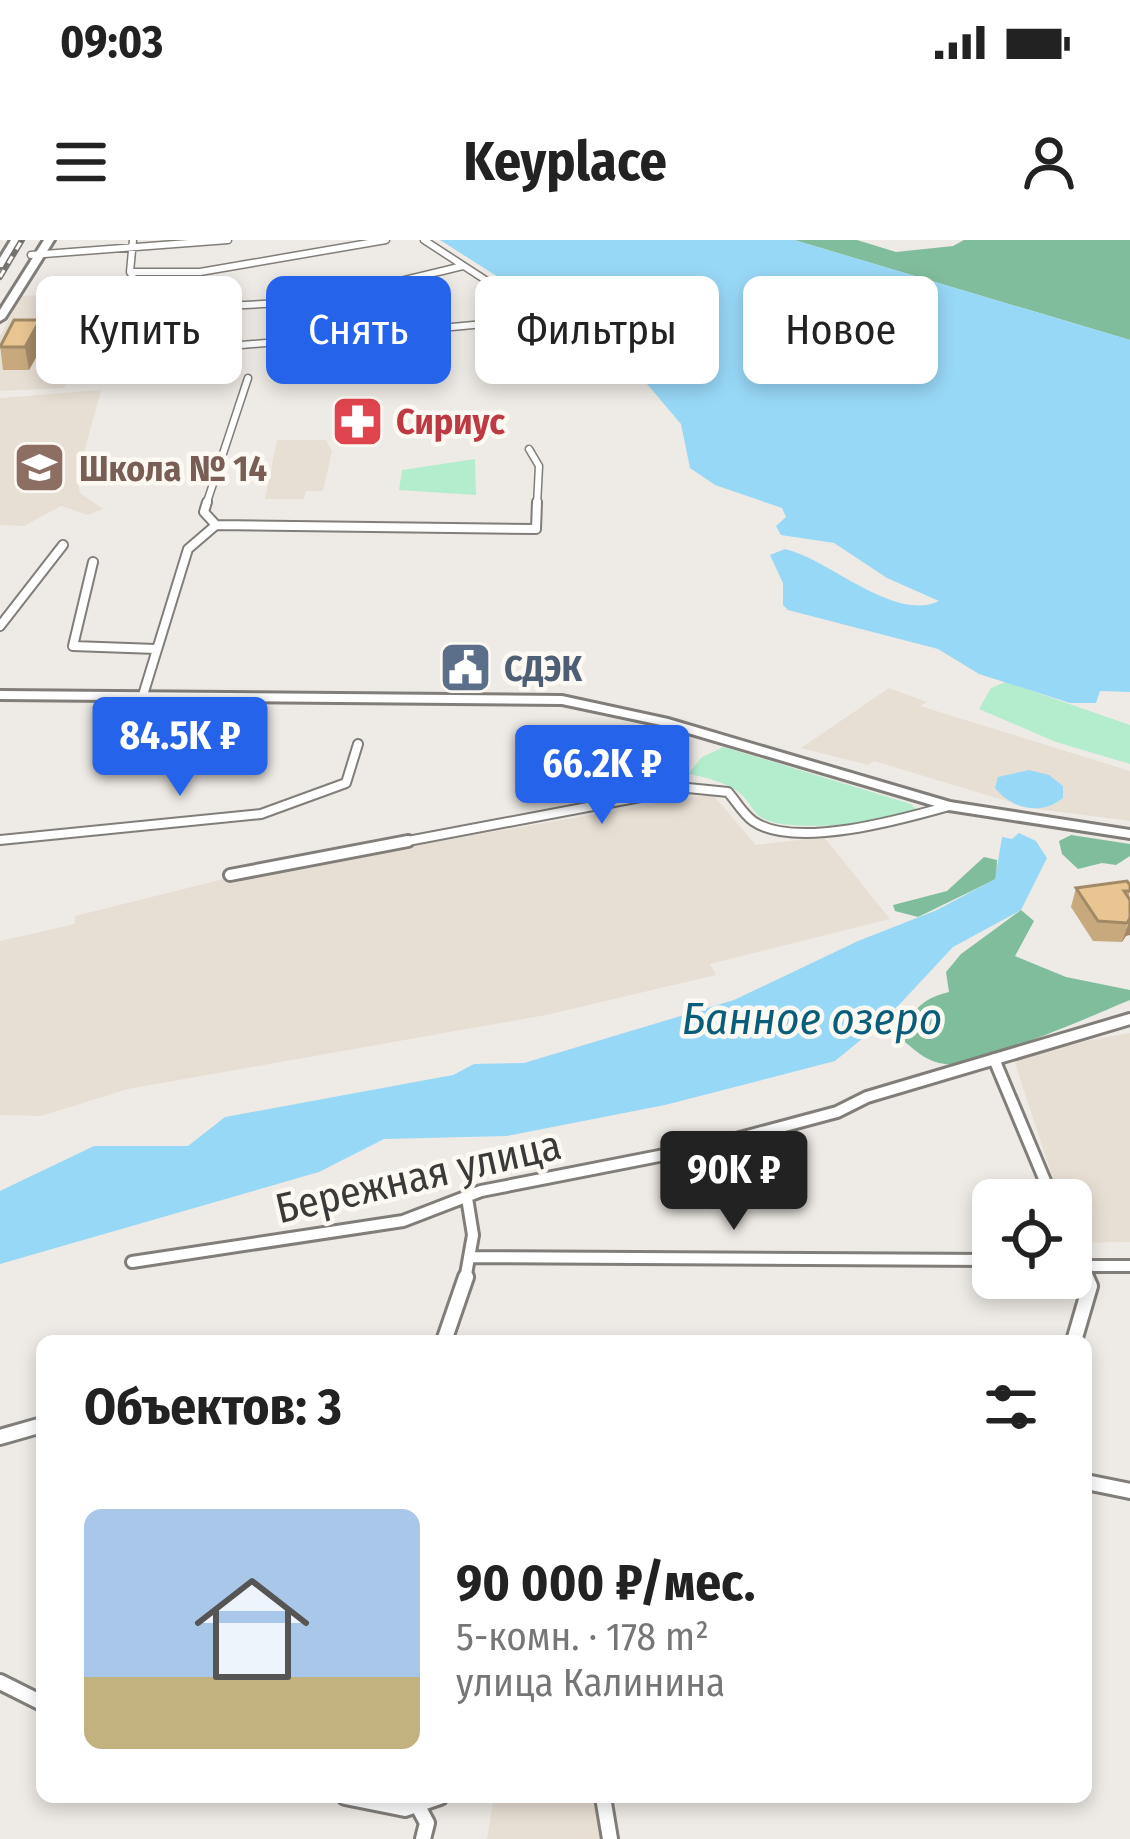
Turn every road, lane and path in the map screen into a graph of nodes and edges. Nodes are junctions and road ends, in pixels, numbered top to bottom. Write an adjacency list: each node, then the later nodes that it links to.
1 (15, 240): 11 (main road)
2 (45, 240): 9 (main road)
3 (133, 240): 8 (street)
4 (228, 240): 8 (street)
5 (291, 240): 10 (street)
6 (386, 240): 10 (street)
7 (424, 240): 12 (street)
8 (132, 250): 9 (street); 13 (street)
9 (35, 255): 17 (main road); 18 (main road)
10 (297, 256): 13 (street)
11 (0, 265)
12 (463, 266): 14 (street); 15 (street)
13 (130, 272): 16 (street)
14 (420, 276)
15 (479, 276)
16 (266, 301)
17 (0, 302)
18 (0, 317)
19 (248, 377): 21 (street)
20 (530, 448): 21 (street)
21 (215, 525): 25 (street)
22 (63, 545): 24 (street)
23 (94, 562): 25 (street)
24 (0, 626)
25 (156, 649): 27 (street)
26 (0, 694): 27 (main road)
27 (142, 695): 29 (main road)
28 (358, 744): 31 (street)
29 (949, 806): 30 (main road); 32 (street)
30 (1130, 833)
31 (0, 840)
32 (230, 875)
33 (1130, 1019): 34 (street, Бережная улица)
34 (994, 1059): 35 (street); 36 (street, Бережная улица)
35 (1044, 1179)
36 (467, 1198): 37 (street); 39 (street, Бережная улица)
37 (473, 1257): 38 (street); 43 (street)
38 (972, 1260)
39 (132, 1262)
40 (1092, 1266): 41 (street)
41 (1130, 1266)
42 (1089, 1299): 44 (street)
43 (446, 1335)
44 (1076, 1335)
45 (36, 1427): 46 (street)
46 (0, 1436)
47 (1092, 1483): 48 (street)
48 (1130, 1491)
49 (0, 1682): 50 (street)
50 (36, 1699)
51 (367, 1803): 54 (street)
52 (431, 1803): 54 (street)
53 (604, 1803): 56 (street)
54 (420, 1810): 55 (street)
55 (423, 1839)
56 (610, 1839)

